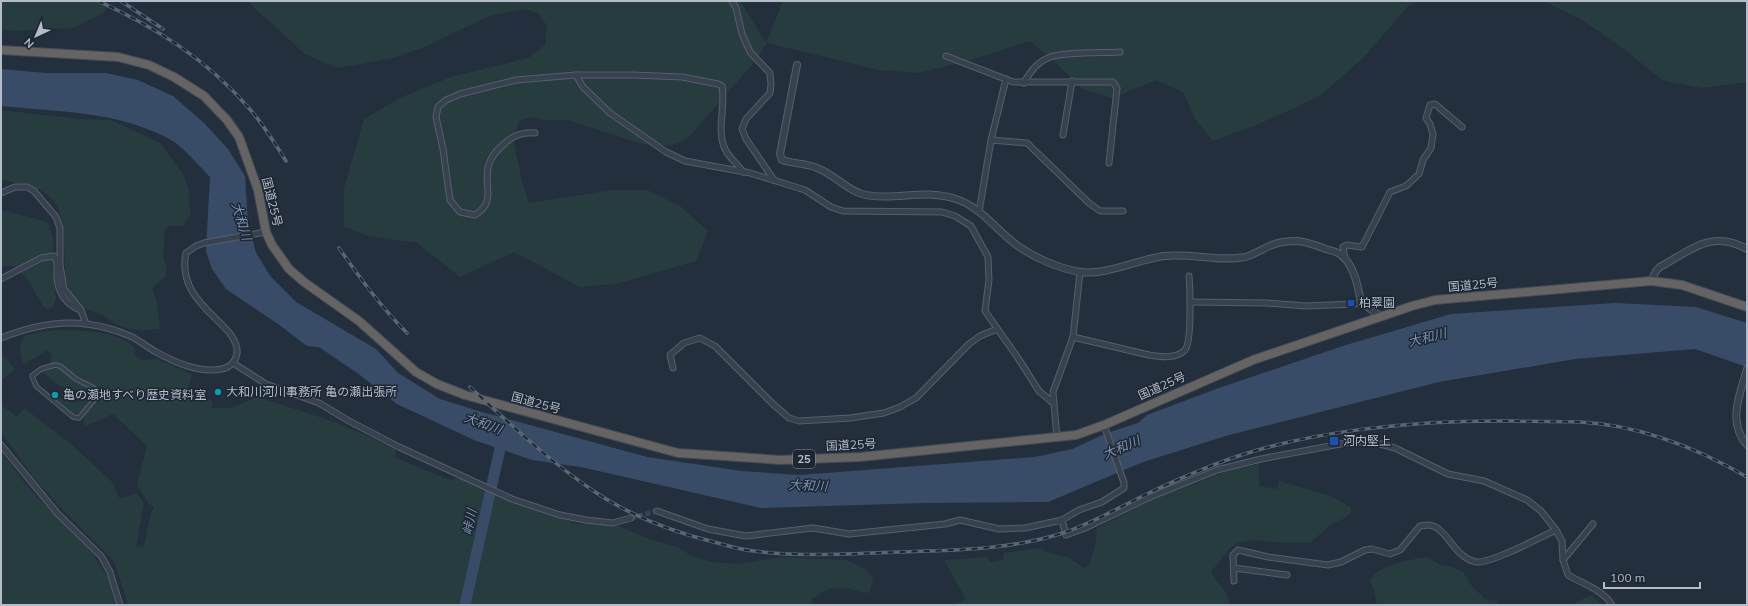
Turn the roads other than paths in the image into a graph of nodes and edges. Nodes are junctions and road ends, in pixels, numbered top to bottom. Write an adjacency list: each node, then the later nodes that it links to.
1 (732, 1): 16 (street)
2 (1, 50): 20 (highway, 国道25号 / 25)
3 (1120, 52): 9 (street)
4 (946, 56): 7 (street)
5 (797, 65): 19 (street)
6 (576, 75): 11 (street); 15 (street); 15 (street)
7 (1006, 79): 9 (street); 13 (street)
8 (1072, 81): 9 (street); 12 (street); 14 (street)
9 (1024, 83)
10 (1462, 127): 22 (street)
11 (535, 133)
12 (1063, 135)
13 (991, 140): 18 (street); 19 (street)
14 (1109, 163)
15 (743, 172): 16 (street)
16 (774, 180): 33 (street)
17 (1, 193): 30 (street)
18 (1123, 211)
19 (979, 212): 23 (street)
20 (262, 233): 36 (street); 42 (highway, 国道25号 / 25)
21 (1747, 249): 26 (street)
22 (1345, 260): 23 (street); 28 (street)
23 (1080, 272): 34 (street)
24 (1189, 276): 27 (street)
25 (1, 278): 30 (street)
26 (1651, 281): 29 (highway, 国道25号 / 25); 31 (highway, 国道25号 / 25)
27 (1190, 302): 28 (street); 34 (street)
28 (1361, 302): 31 (street)
29 (1747, 307)
30 (81, 310): 32 (street)
31 (1381, 317): 41 (highway, 国道25号 / 25)
32 (86, 324): 35 (street); 36 (street)
33 (998, 329): 37 (street); 39 (street)
34 (1073, 337): 39 (street)
35 (1, 338)
36 (233, 364): 46 (street)
37 (673, 368)
38 (1747, 369): 44 (street)
39 (1052, 402): 42 (street)
40 (79, 418): 40 (street)
41 (1104, 425): 42 (highway, 国道25号 / 25); 47 (street)
42 (1057, 438)
43 (1, 445): 54 (street)
44 (1747, 445)
45 (657, 511): 47 (street)
46 (631, 518)
47 (1062, 520): 49 (street)
48 (1593, 524): 50 (street)
49 (1556, 530): 50 (street); 51 (street)
50 (1564, 560): 55 (street)
51 (1234, 568): 52 (street); 53 (street)
52 (1287, 575)
53 (1234, 581)
54 (120, 605)
55 (1612, 605)

